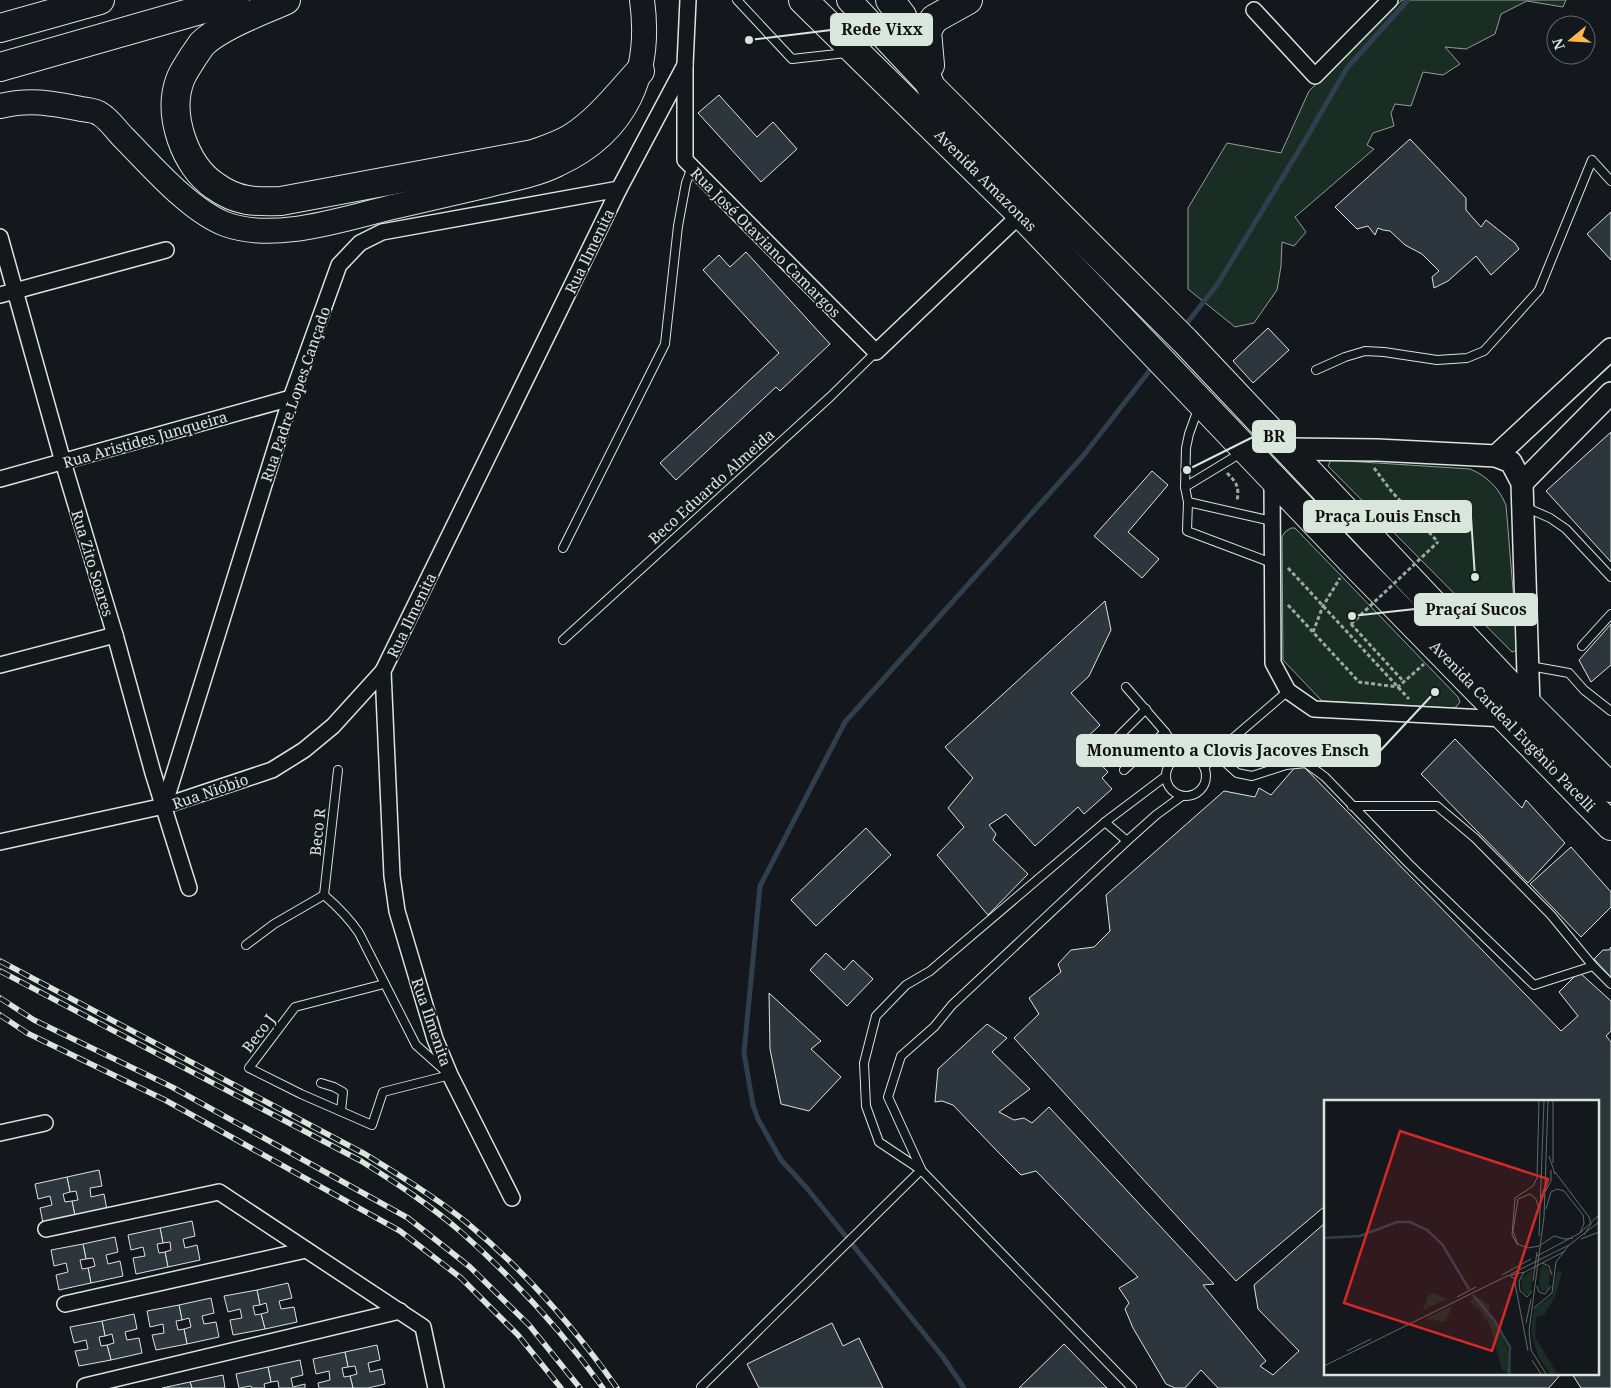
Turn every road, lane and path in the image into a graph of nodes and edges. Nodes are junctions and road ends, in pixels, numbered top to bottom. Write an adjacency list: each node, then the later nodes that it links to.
1 (100, 0): 13 (highway)
2 (235, 0): 16 (highway)
3 (286, 0): 17 (highway)
4 (642, 0): 17 (main road)
5 (688, 0): 15 (street, Rua José Otaviano Camargos)
6 (737, 0): 14 (lane)
7 (803, 0): 14 (highway, Avenida Amazonas)
8 (849, 0): 18 (main road, Avenida Amazonas)
9 (890, 0): 18 (highway)
10 (968, 0): 18 (highway)
11 (1390, 0): 12 (street)
12 (1254, 10)
13 (0, 28)
14 (856, 51): 23 (highway, Avenida Amazonas)
15 (685, 65): 20 (street, Rua José Otaviano Camargos); 22 (street, Rua Ilmenita)
16 (0, 67)
17 (640, 71): 19 (main road)
18 (931, 87): 28 (highway, Avenida Amazonas)
19 (0, 106)
20 (692, 167): 30 (street, Rua José Otaviano Camargos); 50 (lane)
21 (1611, 181): 32 (lane)
22 (618, 189): 34 (street, Rua Padre Lopes Cançado); 64 (street, Rua Ilmenita)
23 (1021, 214): 30 (street); 31 (highway, Avenida Amazonas)
24 (0, 237): 26 (street, Rua Zito Soares)
25 (166, 250): 26 (street)
26 (16, 290): 27 (street); 40 (street, Rua Zito Soares)
27 (0, 295)
28 (1185, 342): 36 (highway, Avenida Cardeal Eugênio Pacelli)
29 (1611, 349): 39 (street)
30 (876, 352): 59 (lane, Beco Eduardo Almeida)
31 (1165, 365): 35 (highway, Avenida Cardeal Eugênio Pacelli)
32 (1316, 370)
33 (1611, 393): 44 (street)
34 (291, 398): 40 (street, Rua Aristides Junqueira); 84 (street, Rua Padre Lopes Cançado)
35 (1200, 403): 38 (highway, Avenida Cardeal Eugênio Pacelli); 45 (lane)
36 (1288, 449): 37 (street); 69 (highway, Avenida Cardeal Eugênio Pacelli)
37 (1360, 449): 39 (street); 65 (path, bridge)
38 (1246, 450): 41 (lane); 42 (highway, Avenida Cardeal Eugênio Pacelli)
39 (1496, 456): 44 (street)
40 (64, 462): 43 (street, Rua Aristides Junqueira); 58 (street, Rua Zito Soares)
41 (1220, 466): 45 (lane); 48 (path)
42 (1272, 477): 49 (street); 52 (highway, Avenida Cardeal Eugênio Pacelli)
43 (0, 479)
44 (1522, 483): 47 (street)
45 (1185, 487): 46 (lane)
46 (1188, 502): 48 (lane); 51 (lane)
47 (1523, 506): 53 (lane); 63 (street)
48 (1236, 513): 49 (lane)
49 (1272, 521): 51 (street)
50 (563, 548)
51 (1272, 557): 54 (street); 55 (path)
52 (1352, 561): 55 (path); 61 (highway, Avenida Cardeal Eugênio Pacelli)
53 (1611, 577)
54 (1272, 587): 57 (path); 68 (street)
55 (1323, 606): 57 (path); 67 (path)
56 (1611, 614): 60 (lane)
57 (1313, 632): 67 (path)
58 (115, 635): 62 (street); 84 (street, Rua Zito Soares)
59 (563, 640)
60 (1582, 646)
61 (1439, 650): 65 (path); 73 (highway, Avenida Cardeal Eugênio Pacelli)
62 (0, 665)
63 (1528, 665): 69 (street); 71 (lane)
64 (384, 671): 84 (street, Rua Nióbio); 96 (street, Rua Ilmenita)
65 (1404, 682): 67 (path)
66 (1126, 687): 70 (lane)
67 (1398, 687): 72 (path)
68 (1288, 691): 72 (street); 76 (lane)
69 (1529, 706): 82 (highway, Avenida Cardeal Eugênio Pacelli)
70 (1146, 709): 74 (lane); 75 (lane)
71 (1611, 711)
72 (1422, 713): 73 (street)
73 (1505, 719): 87 (highway, Avenida Cardeal Eugênio Pacelli)
74 (1165, 732): 77 (lane); 80 (lane)
75 (1106, 749)
76 (1214, 753): 78 (lane); 85 (lane)
77 (1181, 756): 78 (lane); 81 (lane)
78 (1204, 766): 83 (lane)
79 (338, 770): 91 (lane, Beco R)
80 (1124, 770)
81 (1166, 776): 83 (lane); 86 (lane)
82 (1611, 788)
83 (1182, 796): 88 (lane)
84 (164, 806): 89 (street, Rua Nióbio); 90 (street, Rua Zito Soares)
85 (1352, 806): 93 (lane); 93 (lane)
86 (1105, 822): 88 (lane); 101 (lane)
87 (1611, 826)
88 (1127, 841): 101 (lane)
89 (0, 842)
90 (189, 888)
91 (324, 896): 92 (lane); 94 (lane)
92 (246, 944)
93 (1593, 966): 95 (lane)
94 (384, 984): 96 (lane); 98 (lane, Beco J)
95 (1611, 984)
96 (450, 1075): 98 (lane); 102 (street, Rua Ilmenita)
97 (321, 1084): 98 (lane)
98 (341, 1111)
99 (44, 1123): 100 (street)
100 (0, 1132)
101 (921, 1170): 108 (lane); 110 (lane)
102 (512, 1198)
103 (46, 1229): 104 (street)
104 (306, 1250): 105 (street); 106 (street)
105 (64, 1304)
106 (400, 1311): 107 (street); 109 (street)
107 (85, 1386)
108 (701, 1387)
109 (436, 1388)
110 (1132, 1388)

